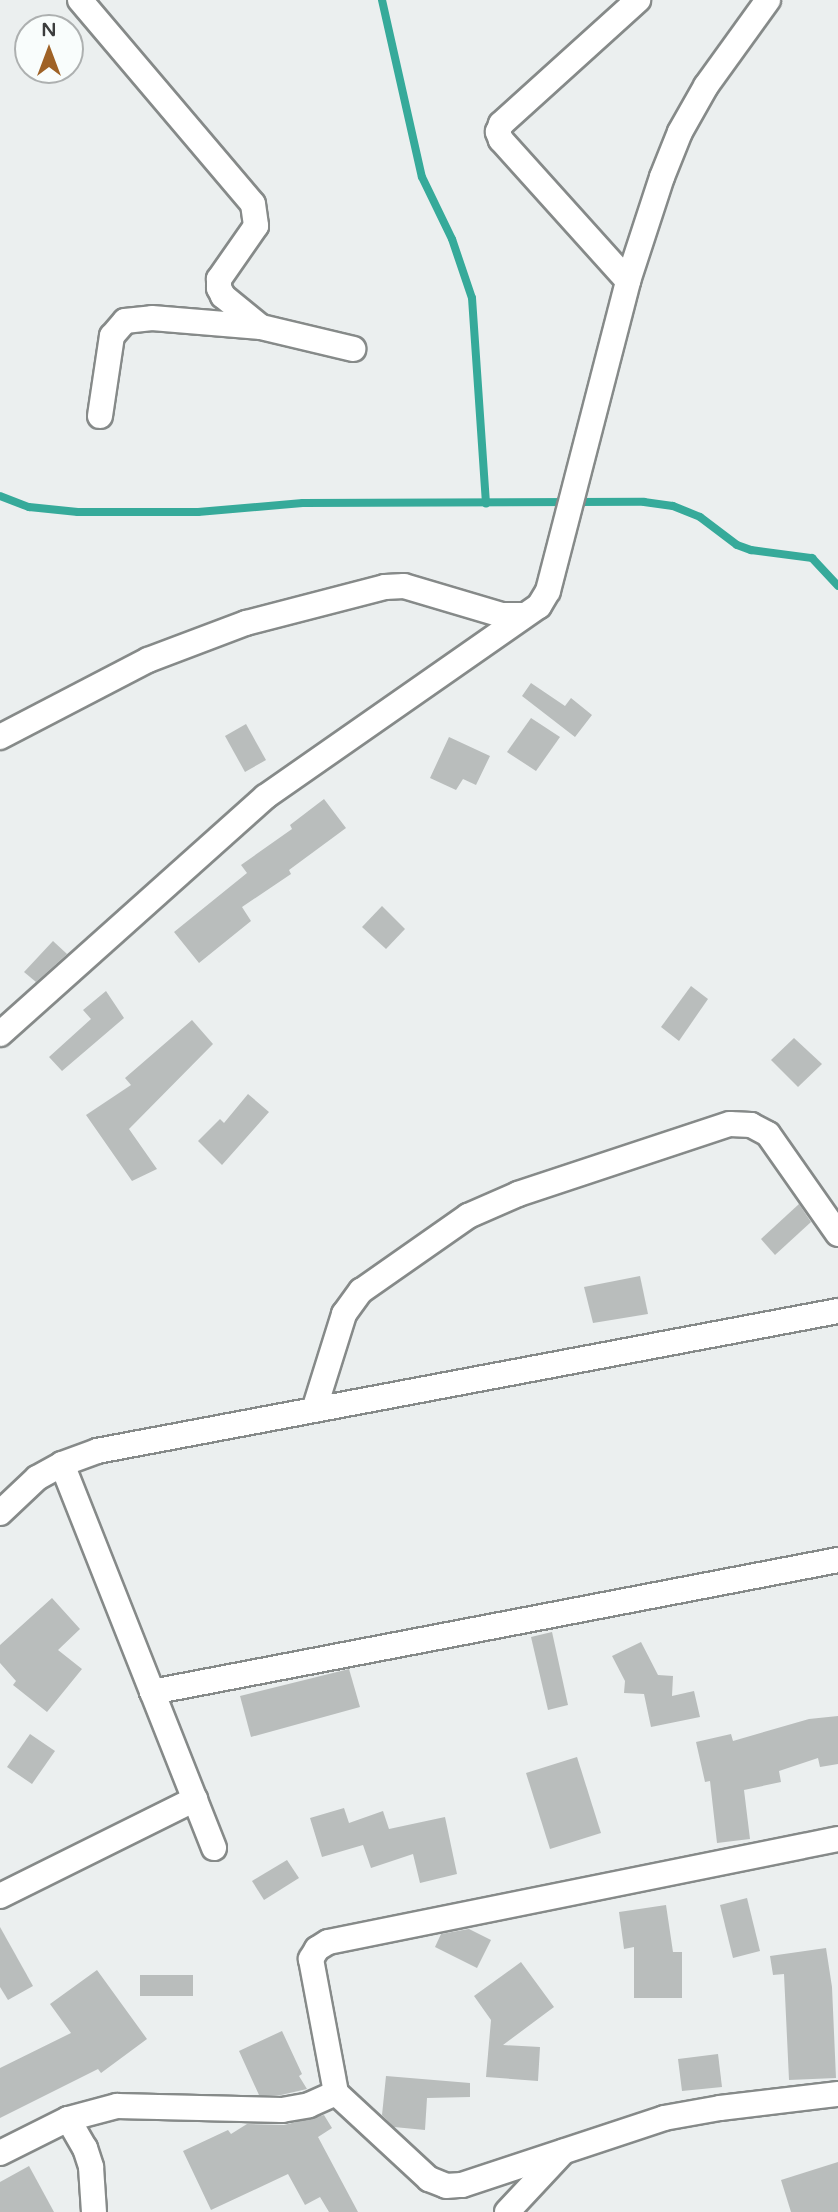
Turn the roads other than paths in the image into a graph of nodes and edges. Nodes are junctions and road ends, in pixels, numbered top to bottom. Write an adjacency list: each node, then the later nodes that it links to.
1 (80, 0): 5 (street)
2 (638, 0): 4 (street)
3 (768, 0): 4 (street)
4 (628, 281): 8 (street)
5 (261, 327): 6 (street); 7 (street)
6 (353, 349)
7 (100, 416)
8 (522, 615): 9 (street); 10 (street)
9 (0, 737)
10 (0, 1034)
11 (838, 1234): 13 (street)
12 (838, 1311): 13 (street)
13 (314, 1410): 14 (street)
14 (62, 1464): 15 (street); 17 (street)
15 (0, 1513)
16 (838, 1560): 17 (street)
17 (152, 1692): 18 (street)
18 (195, 1799): 20 (street); 21 (street)
19 (838, 1839): 22 (street)
20 (214, 1848)
21 (0, 1896)
22 (336, 2093): 24 (street); 25 (street)
23 (838, 2094): 25 (street)
24 (68, 2119): 26 (street); 27 (street)
25 (566, 2149): 28 (street)
26 (0, 2153)
27 (94, 2212)
28 (507, 2212)

